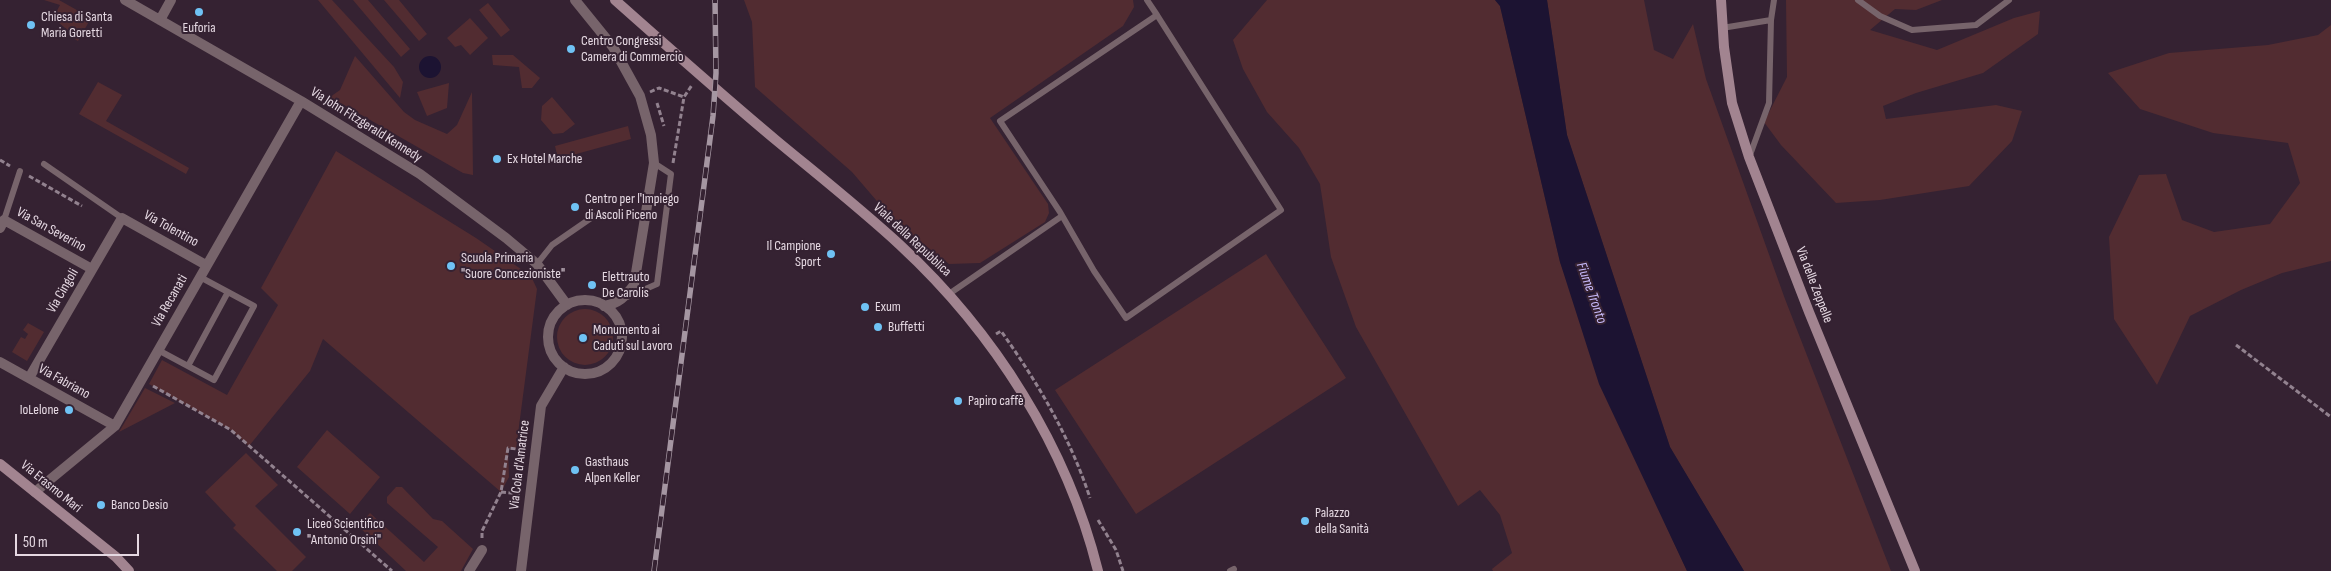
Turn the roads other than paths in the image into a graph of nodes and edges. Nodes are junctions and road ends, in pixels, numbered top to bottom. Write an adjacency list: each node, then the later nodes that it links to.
1 (125, 0): 11 (street, Via John Fitzgerald Kennedy)
2 (171, 0): 11 (street)
3 (575, 0): 16 (street)
4 (615, 0): 28 (street, Viale della Repubblica)
5 (1147, 0): 10 (lane)
6 (1721, 0): 13 (street, Via delle Zeppelle)
7 (1774, 0): 12 (lane)
8 (1858, 0): 9 (lane)
9 (2009, 0)
10 (1157, 15): 20 (lane); 20 (lane)
11 (160, 20): 14 (street, Via John Fitzgerald Kennedy)
12 (1771, 20): 13 (lane); 15 (lane)
13 (1722, 28): 15 (street, Via delle Zeppelle)
14 (301, 101): 23 (street, Via John Fitzgerald Kennedy); 24 (street, Via Recanati)
15 (1749, 157): 45 (street, Via delle Zeppelle)
16 (654, 163): 29 (street); 29 (lane)
17 (44, 164): 21 (lane)
18 (20, 172): 22 (lane)
19 (594, 216): 23 (lane)
20 (1062, 216): 28 (lane)
21 (122, 218): 24 (street, Via Tolentino); 25 (street, Via Cingoli)
22 (2, 224): 25 (street, Via San Severino)
23 (537, 264): 30 (street, Via John Fitzgerald Kennedy)
24 (206, 265): 26 (street, Via Recanati)
25 (92, 269): 36 (street, Via Cingoli)
26 (200, 277): 27 (lane); 32 (street, Via Recanati)
27 (228, 292): 34 (lane); 34 (lane)
28 (949, 294): 44 (street, Viale della Repubblica)
29 (624, 298): 31 (street)
30 (567, 305): 31 (street); 35 (street)
31 (604, 306): 35 (street)
32 (158, 350): 34 (lane); 37 (street, Via Recanati)
33 (0, 362): 36 (street, Via Fabriano)
34 (188, 366)
35 (564, 367): 43 (street, Via Cola d'Amatrice)
36 (29, 378): 37 (street, Via Fabriano)
37 (115, 426): 39 (street, Via Recanati)
38 (0, 464): 39 (street, Via Erasmo Mari)
39 (35, 492): 41 (street, Via Erasmo Mari)
40 (482, 550): 42 (street)
41 (129, 571)
42 (470, 571)
43 (521, 571)
44 (1098, 571)
45 (1915, 571)

